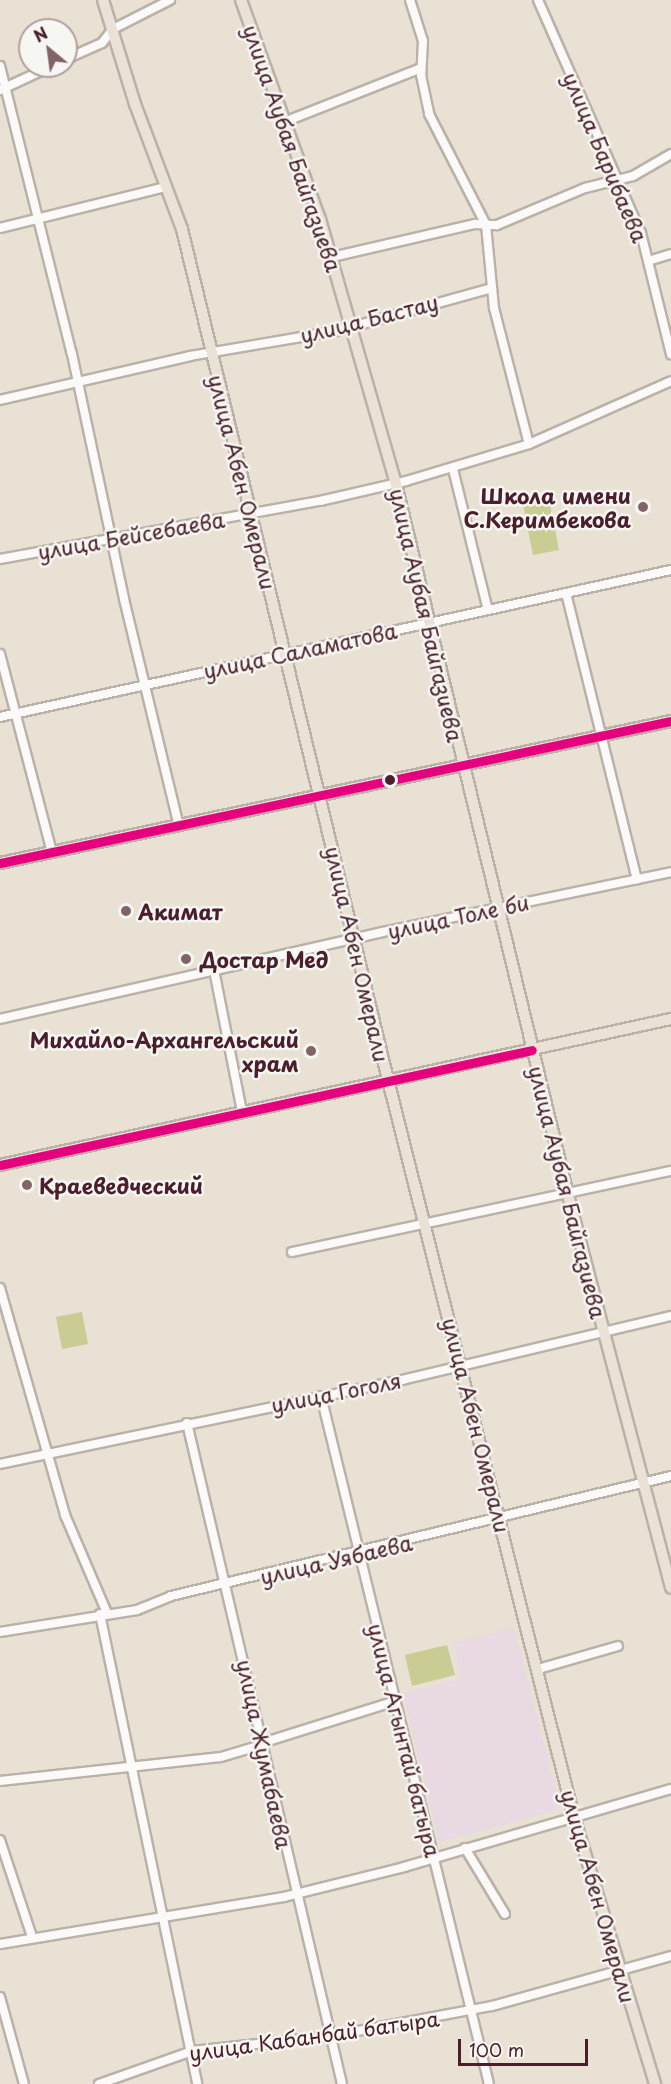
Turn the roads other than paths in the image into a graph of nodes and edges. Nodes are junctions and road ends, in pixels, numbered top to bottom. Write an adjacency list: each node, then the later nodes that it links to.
1 (104, 0): 6 (main road, улица Абен Омерали)
2 (170, 0): 6 (street)
3 (241, 0): 12 (main road, улица Аубая Байгазиева)
4 (410, 0): 9 (street)
5 (538, 0): 14 (street, улица Барибаева)
6 (112, 30): 7 (street); 15 (main road, улица Абен Омерали)
7 (78, 54)
8 (0, 66): 11 (street)
9 (421, 68): 12 (street); 17 (street)
10 (26, 78): 11 (street)
11 (3, 89): 16 (street)
12 (284, 122): 20 (main road, улица Аубая Байгазиева)
13 (671, 154): 14 (street)
14 (618, 180): 17 (street); 21 (street, улица Барибаева)
15 (166, 187): 16 (street); 24 (main road, улица Абен Омерали)
16 (37, 217): 18 (street); 27 (street)
17 (486, 225): 20 (street); 22 (street)
18 (0, 228)
19 (671, 254): 21 (street)
20 (332, 257): 23 (main road, улица Аубая Байгазиева)
21 (648, 261): 25 (street, улица Барибаева)
22 (492, 288): 23 (street, улица Бастау); 29 (street)
23 (352, 326): 24 (street, улица Бастау); 31 (main road, улица Аубая Байгазиева)
24 (211, 353): 27 (street, улица Бастау); 32 (main road, улица Абен Омерали)
25 (671, 354)
26 (671, 381): 29 (street, улица Бейсебаева)
27 (77, 382): 28 (street, улица Бастау); 33 (street)
28 (0, 400)
29 (529, 444): 30 (street, улица Бейсебаева)
30 (453, 469): 31 (street, улица Бейсебаева); 37 (street)
31 (396, 484): 32 (street, улица Бейсебаева); 38 (main road, улица Аубая Байгазиева)
32 (251, 513): 33 (street, улица Бейсебаева); 40 (main road, улица Абен Омерали)
33 (111, 539): 34 (street, улица Бейсебаева); 41 (street)
34 (0, 559)
35 (671, 570): 36 (street, улица Саламатова)
36 (566, 593): 37 (street, улица Саламатова); 45 (street)
37 (488, 610): 38 (street, улица Саламатова)
38 (428, 622): 40 (street, улица Саламатова); 46 (main road, улица Аубая Байгазиева)
39 (0, 654): 42 (street)
40 (284, 654): 41 (street, улица Саламатова); 47 (main road, улица Абен Омерали)
41 (145, 683): 42 (street, улица Саламатова); 48 (street)
42 (16, 713): 43 (street, улица Саламатова); 49 (street)
43 (0, 717)
44 (671, 721): 45 (main road)
45 (600, 736): 46 (main road); 52 (street)
46 (462, 763): 47 (main road); 53 (main road, улица Аубая Байгазиева)
47 (320, 792): 48 (main road); 54 (main road, улица Абен Омерали)
48 (178, 823): 49 (main road)
49 (52, 852): 50 (main road)
50 (0, 863)
51 (671, 872): 52 (street, улица Толе би)
52 (637, 879): 53 (street, улица Толе би)
53 (497, 907): 54 (street, улица Толе би); 58 (main road, улица Аубая Байгазиева)
54 (353, 938): 55 (street, улица Толе би); 59 (main road, улица Абен Омерали)
55 (214, 970): 56 (street, улица Толе би); 60 (street)
56 (0, 1019)
57 (670, 1022): 58 (main road)
58 (532, 1050): 59 (main road); 63 (main road, улица Аубая Байгазиева)
59 (388, 1080): 60 (main road); 64 (main road, улица Абен Омерали)
60 (242, 1111): 61 (main road)
61 (0, 1165)
62 (671, 1171): 63 (street)
63 (568, 1195): 64 (street); 69 (main road, улица Аубая Байгазиева)
64 (424, 1222): 65 (street); 70 (main road, улица Абен Омерали)
65 (292, 1252)
66 (0, 1287): 67 (street)
67 (3, 1315): 73 (street)
68 (671, 1316): 69 (street, улица Гоголя)
69 (603, 1332): 70 (street, улица Гоголя); 76 (main road, улица Аубая Байгазиева)
70 (462, 1365): 71 (street, улица Гоголя); 77 (main road, улица Абен Омерали)
71 (321, 1396): 72 (street, улица Гоголя); 78 (street, улица Агынтай батыра)
72 (188, 1423): 73 (street, улица Гоголя); 79 (street, улица Жумабаева)
73 (47, 1453): 74 (street, улица Гоголя); 81 (street)
74 (0, 1464)
75 (671, 1476): 76 (street, улица Уябаева)
76 (643, 1482): 77 (street, улица Уябаева); 80 (main road, улица Аубая Байгазиева)
77 (500, 1516): 78 (street, улица Уябаева); 84 (main road, улица Абен Омерали)
78 (360, 1553): 79 (street, улица Уябаева); 85 (street, улица Агынтай батыра)
79 (224, 1585): 81 (street, улица Уябаева); 86 (street, улица Жумабаева)
80 (671, 1588)
81 (104, 1613): 82 (street, улица Уябаева); 87 (street)
82 (0, 1632)
83 (618, 1646): 84 (street)
84 (538, 1669): 90 (main road, улица Абен Омерали)
85 (396, 1701): 86 (street); 93 (street, улица Агынтай батыра)
86 (265, 1743): 87 (street); 94 (street, улица Жумабаева)
87 (130, 1767): 88 (street); 96 (street)
88 (0, 1780)
89 (671, 1789): 90 (street)
90 (574, 1817): 92 (street); 100 (main road, улица Абен Омерали)
91 (0, 1840): 97 (street)
92 (465, 1848): 93 (street); 95 (street)
93 (434, 1857): 94 (street); 102 (street, улица Агынтай батыра)
94 (298, 1894): 96 (street); 103 (street, улица Жумабаева)
95 (505, 1914)
96 (160, 1916): 97 (street); 104 (street)
97 (32, 1937): 98 (street)
98 (0, 1944)
99 (671, 1956): 100 (street, улица Кабанбай батыра)
100 (620, 1970): 102 (street, улица Кабанбай батыра); 110 (main road, улица Абен Омерали)
101 (0, 1997): 105 (street)
102 (473, 2009): 103 (street, улица Кабанбай батыра); 109 (street, улица Агынтай батыра)
103 (331, 2036): 104 (street, улица Кабанбай батыра); 108 (street, улица Жумабаева)
104 (192, 2051): 106 (street, улица Кабанбай батыра); 107 (street)
105 (24, 2084)
106 (99, 2084)
107 (197, 2084)
108 (342, 2084)
109 (489, 2084)
110 (655, 2084)

